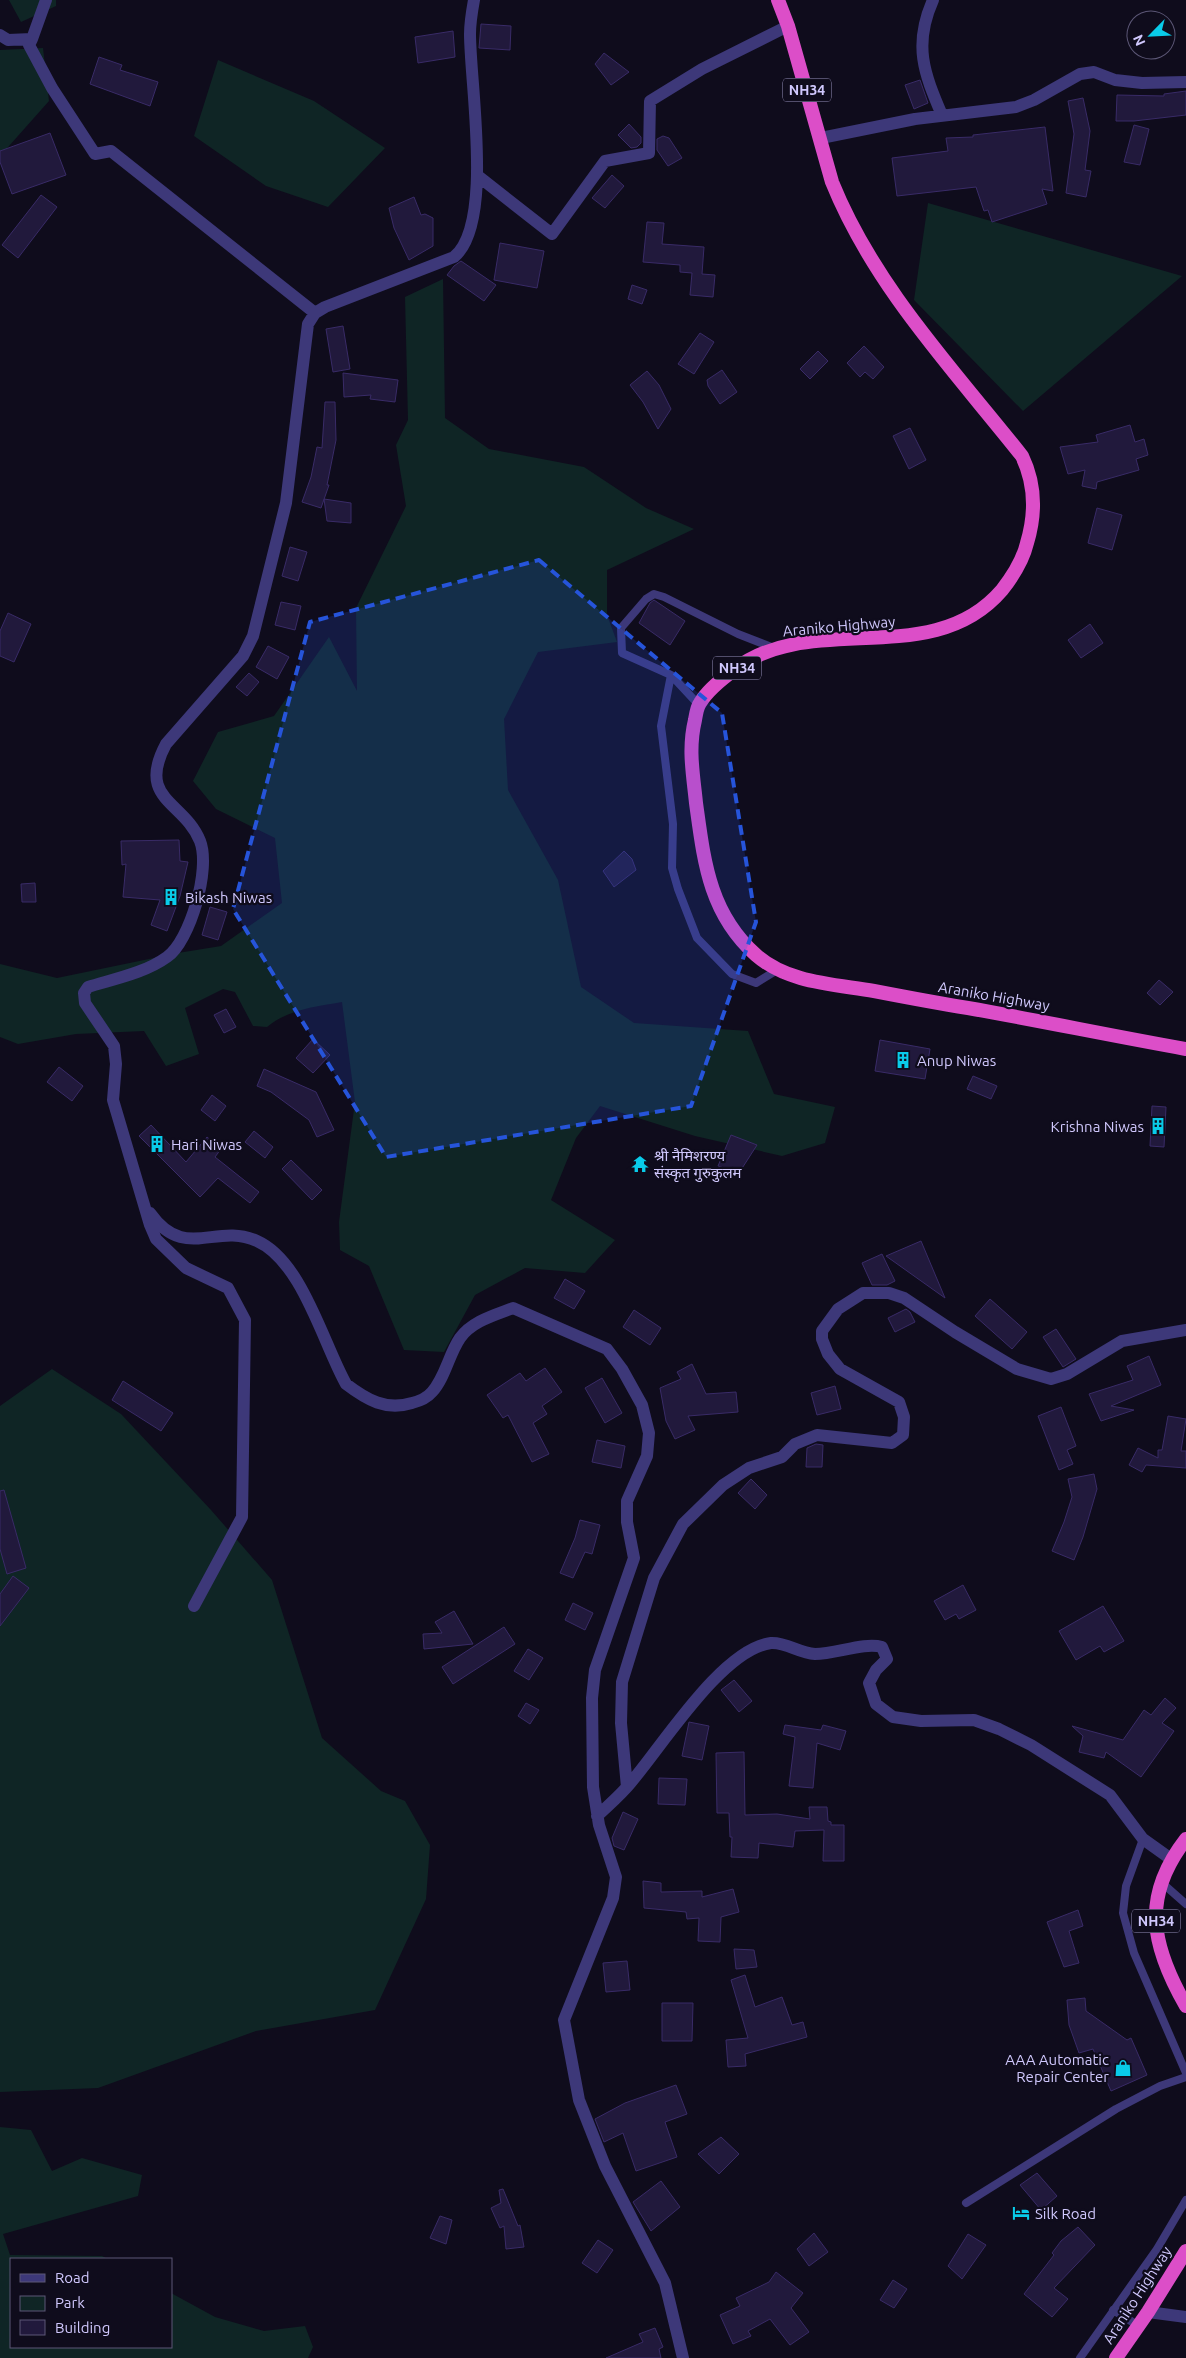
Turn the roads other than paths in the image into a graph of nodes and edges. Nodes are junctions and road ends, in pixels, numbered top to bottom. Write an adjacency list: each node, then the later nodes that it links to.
1 (46, 0): 7 (street)
2 (474, 0): 11 (street)
3 (778, 0): 5 (highway, Araniko Highway / NH34)
4 (933, 0): 9 (street)
5 (788, 26): 10 (highway, Araniko Highway / NH34); 11 (street)
6 (0, 35): 7 (street)
7 (32, 38): 12 (street)
8 (1186, 82): 9 (street)
9 (942, 115): 10 (street)
10 (821, 138): 13 (highway, Araniko Highway / NH34)
11 (478, 176): 12 (street)
12 (316, 313): 18 (street)
13 (774, 648): 14 (lane); 15 (highway, Araniko Highway / NH34)
14 (671, 675): 15 (lane); 16 (lane)
15 (698, 704): 16 (highway, Araniko Highway)
16 (778, 970): 17 (highway, Araniko Highway)
17 (1186, 1049)
18 (145, 1207): 20 (street); 22 (street)
19 (1186, 1330): 21 (street)
20 (194, 1606)
21 (627, 1787): 22 (street); 23 (street)
22 (598, 1816): 37 (street)
23 (1143, 1839): 25 (street); 29 (lane)
24 (1186, 1839): 25 (highway, NH34)
25 (1170, 1859): 26 (highway, NH34)
26 (1161, 1882): 27 (lane); 28 (highway, NH34)
27 (1186, 1904)
28 (1186, 2006)
29 (1186, 2075): 31 (lane)
30 (1186, 2200): 33 (lane)
31 (966, 2202)
32 (1186, 2251): 34 (highway, Araniko Highway)
33 (1113, 2310): 36 (lane); 38 (lane)
34 (1148, 2312): 35 (street); 36 (highway, Araniko Highway)
35 (1186, 2317)
36 (1139, 2326): 39 (highway, Araniko Highway)
37 (683, 2358)
38 (1080, 2358)
39 (1116, 2358)

